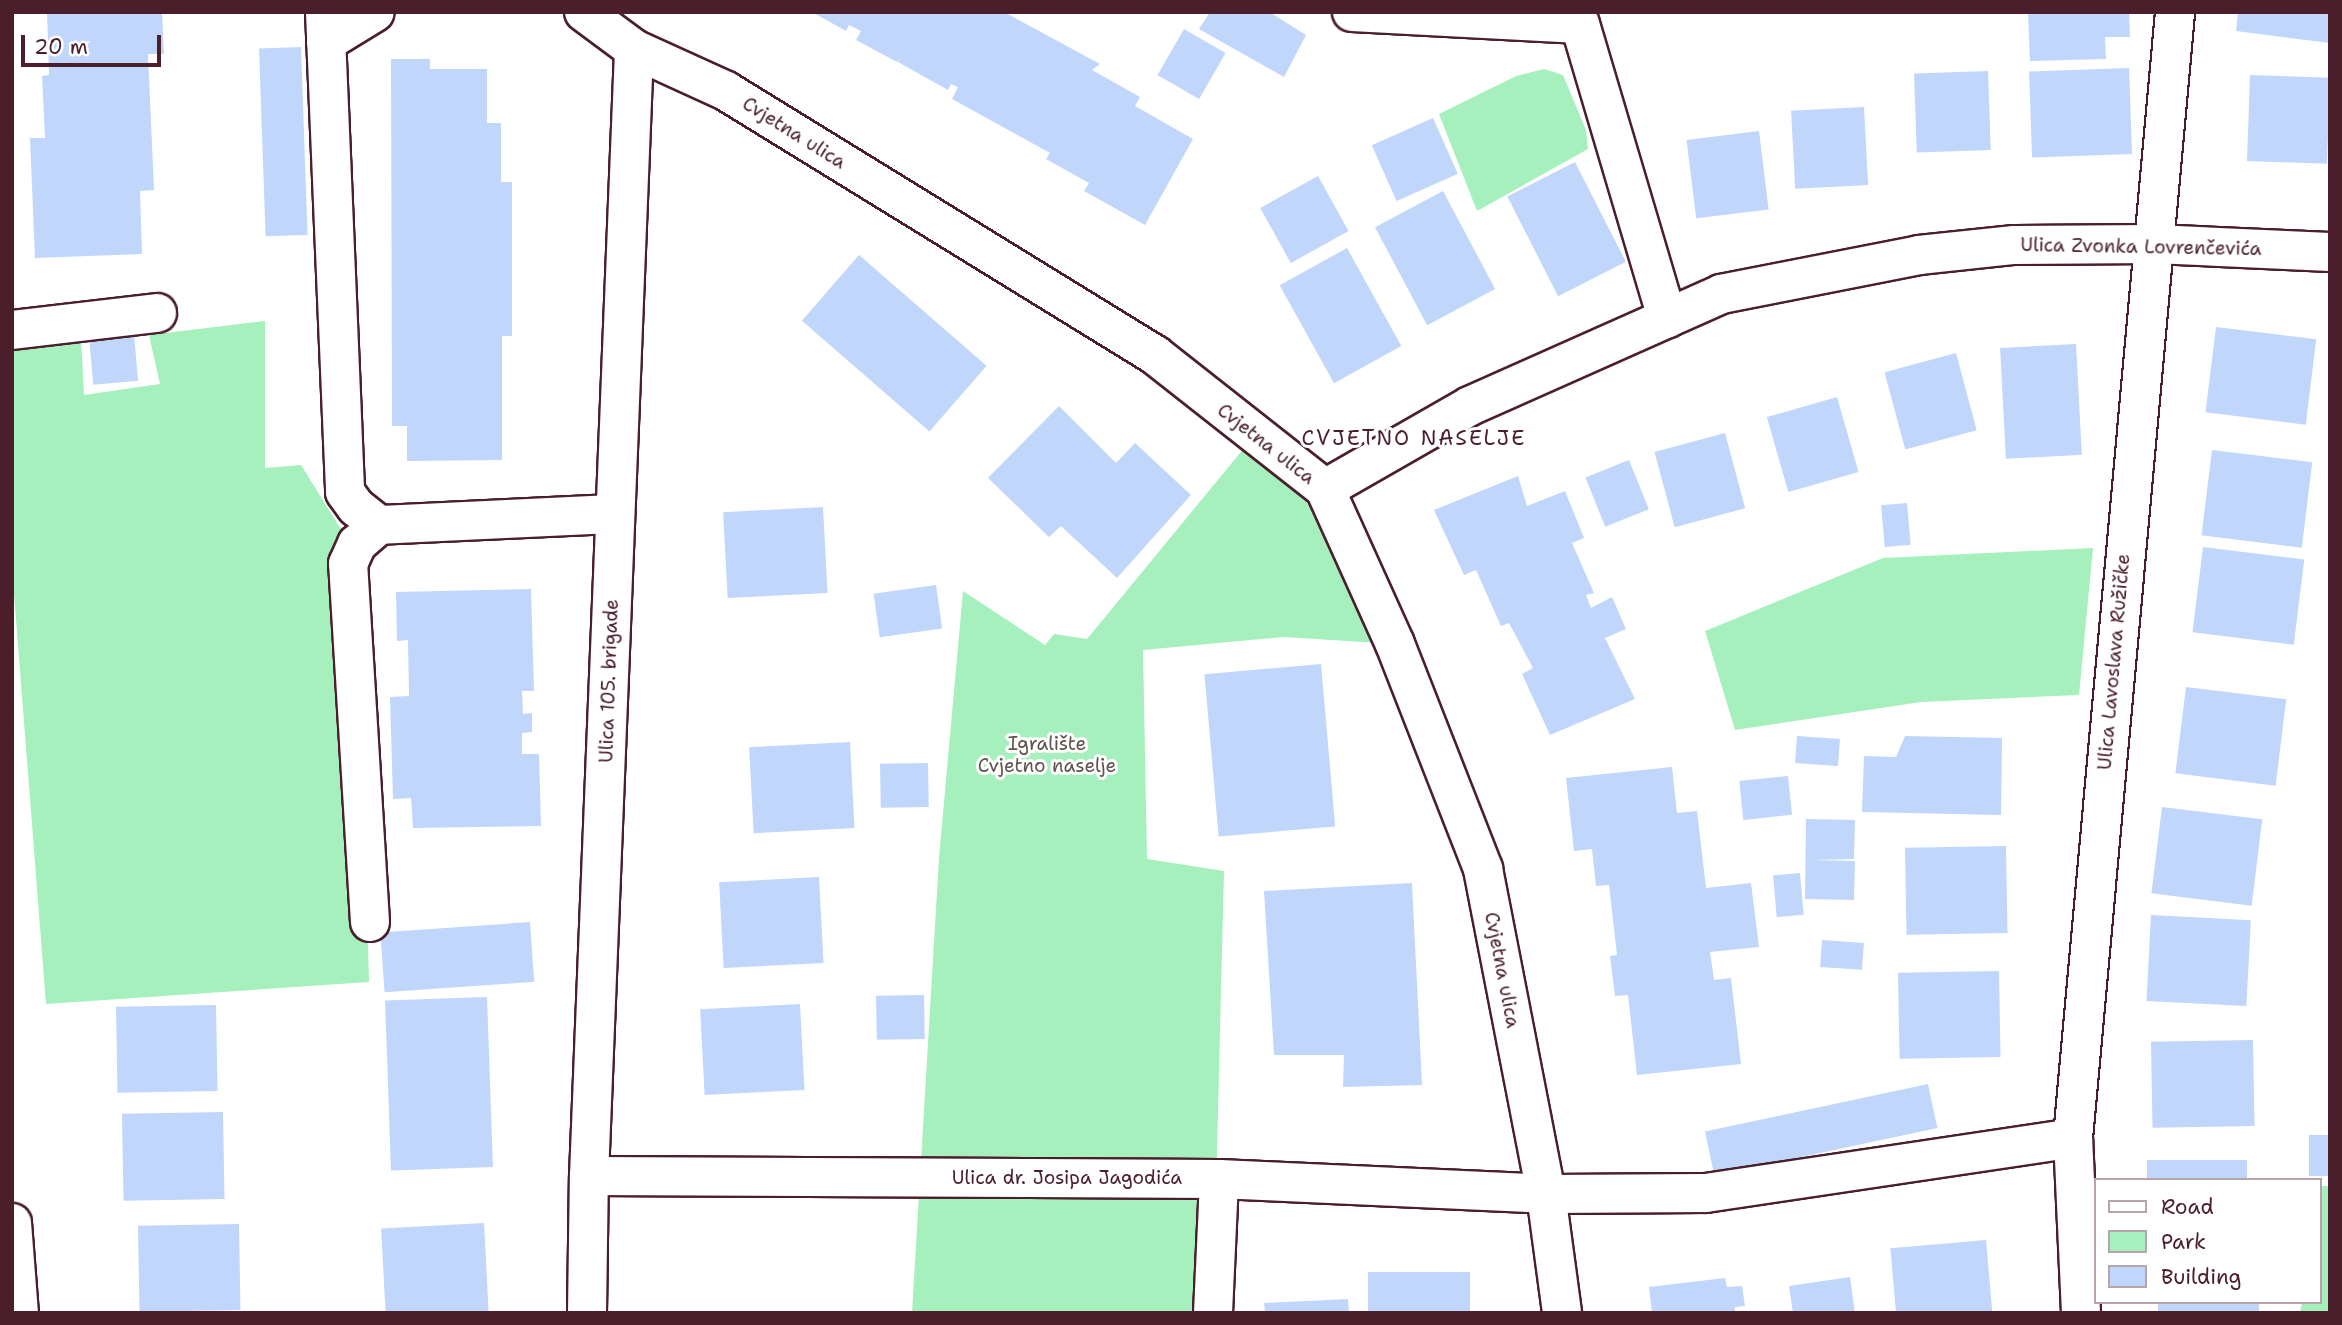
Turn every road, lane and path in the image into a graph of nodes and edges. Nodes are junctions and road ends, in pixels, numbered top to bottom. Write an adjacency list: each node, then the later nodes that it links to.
1 (375, 12): 5 (street)
2 (583, 12): 6 (street, Cvjetna ulica)
3 (1352, 12): 10 (street)
4 (2175, 12): 7 (street, Ulica Lavoslava Ružičke)
5 (325, 27): 14 (street)
6 (634, 49): 12 (street, Cvjetna ulica); 13 (street, Ulica 105. brigade)
7 (2154, 244): 8 (street, Ulica Zvonka Lovrenčevića); 10 (street, Ulica Zvonka Lovrenčevića); 16 (street, Ulica Lavoslava Ružičke)
8 (2330, 252)
9 (157, 313): 11 (street)
10 (1667, 318): 12 (street, Ulica Zvonka Lovrenčevića)
11 (12, 330)
12 (1325, 489): 19 (street, Cvjetna ulica)
13 (615, 514): 14 (street); 17 (street, Ulica 105. brigade)
14 (379, 525): 15 (street)
15 (370, 922)
16 (2073, 1138): 19 (street, Ulica dr. Josipa Jagodića); 25 (street, Ulica Lavoslava Ružičke)
17 (589, 1175): 18 (street, Ulica dr. Josipa Jagodića); 22 (street, Ulica 105. brigade)
18 (1219, 1180): 19 (street, Ulica dr. Josipa Jagodića); 23 (street)
19 (1546, 1195): 24 (street, Cvjetna ulica)
20 (12, 1223): 21 (street)
21 (19, 1313)
22 (587, 1313)
23 (1213, 1313)
24 (1562, 1313)
25 (2081, 1313)

